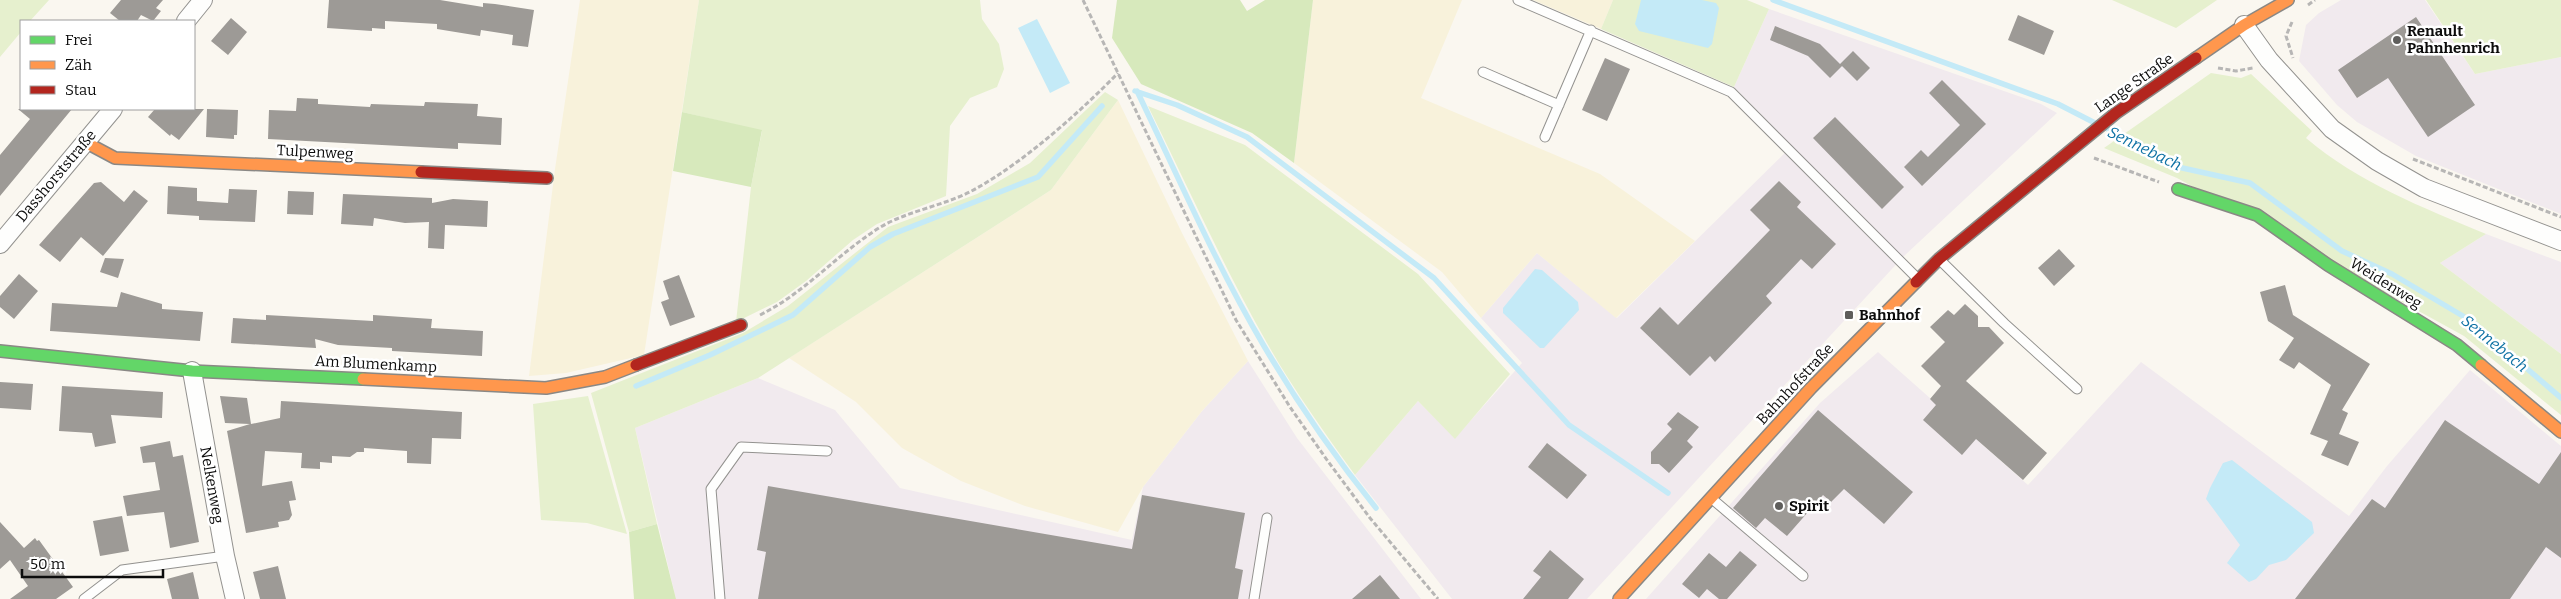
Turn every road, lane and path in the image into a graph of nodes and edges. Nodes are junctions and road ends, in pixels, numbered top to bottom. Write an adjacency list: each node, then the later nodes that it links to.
1 (204, 0): 5 (street)
2 (1083, 0): 12 (path)
3 (1518, 0): 7 (lane)
4 (2288, 0): 6 (street, Lange Straße)
5 (187, 20)
6 (2244, 25): 8 (street); 17 (street, Lange Straße)
7 (1592, 30): 13 (lane); 26 (lane)
8 (2269, 60): 9 (path); 10 (path); 23 (street)
9 (2296, 64)
10 (2212, 67)
11 (1484, 72): 13 (lane)
12 (1118, 73): 27 (path); 41 (path)
13 (1559, 105): 15 (lane)
14 (112, 110): 16 (street, Dasshorststraße)
15 (1545, 137)
16 (85, 142): 19 (street, Tulpenweg); 24 (street, Dasshorststraße)
17 (2073, 148): 20 (path); 21 (street, Lange Straße)
18 (2407, 156): 22 (path)
19 (547, 178)
20 (2178, 189): 31 (street, Weidenweg)
21 (2006, 202): 25 (street, Bahnhofstraße)
22 (2561, 217)
23 (2561, 241)
24 (0, 244)
25 (1939, 259): 26 (street, Bahnhofstraße); 30 (lane)
26 (1918, 279): 33 (street, Bahnhofstraße)
27 (741, 325): 29 (street, Am Blumenkamp)
28 (0, 351): 29 (street, Am Blumenkamp)
29 (192, 371): 35 (street, Nelkenweg)
30 (2077, 389)
31 (2561, 432)
32 (827, 451): 39 (lane)
33 (1711, 497): 36 (lane); 42 (street, Bahnhofstraße)
34 (1267, 518): 40 (lane)
35 (225, 556): 37 (lane); 38 (street, Nelkenweg)
36 (1803, 576)
37 (84, 599)
38 (235, 599)
39 (720, 599)
40 (1254, 599)
41 (1438, 599)
42 (1619, 599)

